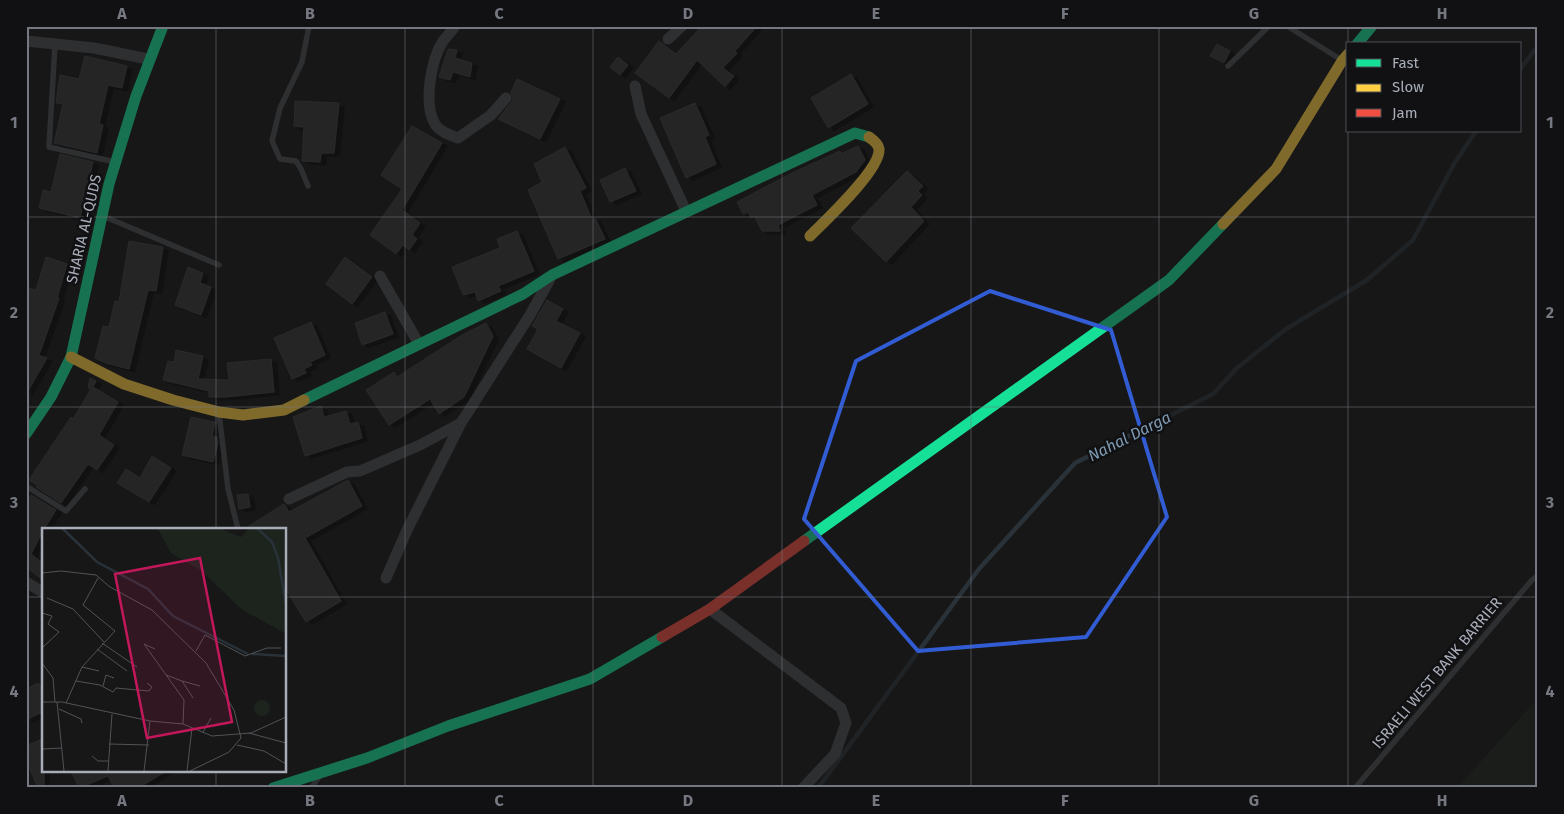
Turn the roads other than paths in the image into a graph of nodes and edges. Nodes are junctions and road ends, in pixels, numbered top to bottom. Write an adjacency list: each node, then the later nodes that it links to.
1 (163, 26): 13 (street, SHARIA AL-QUDS)
2 (309, 26): 18 (lane)
3 (455, 26): 16 (street)
4 (682, 26): 8 (street)
5 (1269, 26): 14 (lane)
6 (1287, 26): 12 (lane)
7 (1372, 26): 10 (street)
8 (668, 39)
9 (26, 41): 11 (street)
10 (1359, 42)
11 (56, 44): 13 (street); 17 (lane)
12 (1345, 57): 38 (street)
13 (148, 59): 17 (street, SHARIA AL-QUDS)
14 (1228, 66)
15 (635, 86): 19 (street)
16 (506, 98)
17 (115, 162): 20 (street, SHARIA AL-QUDS)
18 (308, 186)
19 (686, 211): 21 (street); 23 (street)
20 (101, 215): 22 (lane); 26 (street, SHARIA AL-QUDS)
21 (810, 236)
22 (219, 265)
23 (552, 275): 25 (street); 28 (street)
24 (380, 276): 25 (street)
25 (419, 344): 27 (street)
26 (71, 356): 27 (street); 29 (street, SHARIA AL-QUDS)
27 (219, 412): 33 (lane)
28 (460, 424): 32 (street); 35 (street)
29 (26, 434)
30 (26, 486): 31 (lane)
31 (85, 489)
32 (289, 500)
33 (238, 528)
34 (1538, 575): 43 (lane, ISRAELI WEST BANK BARRIER)
35 (386, 578)
36 (26, 582): 37 (street)
37 (42, 592)
38 (710, 608): 39 (street); 42 (street)
39 (322, 772): 40 (street); 41 (lane)
40 (273, 788)
41 (311, 788)
42 (802, 788)
43 (1355, 788)

